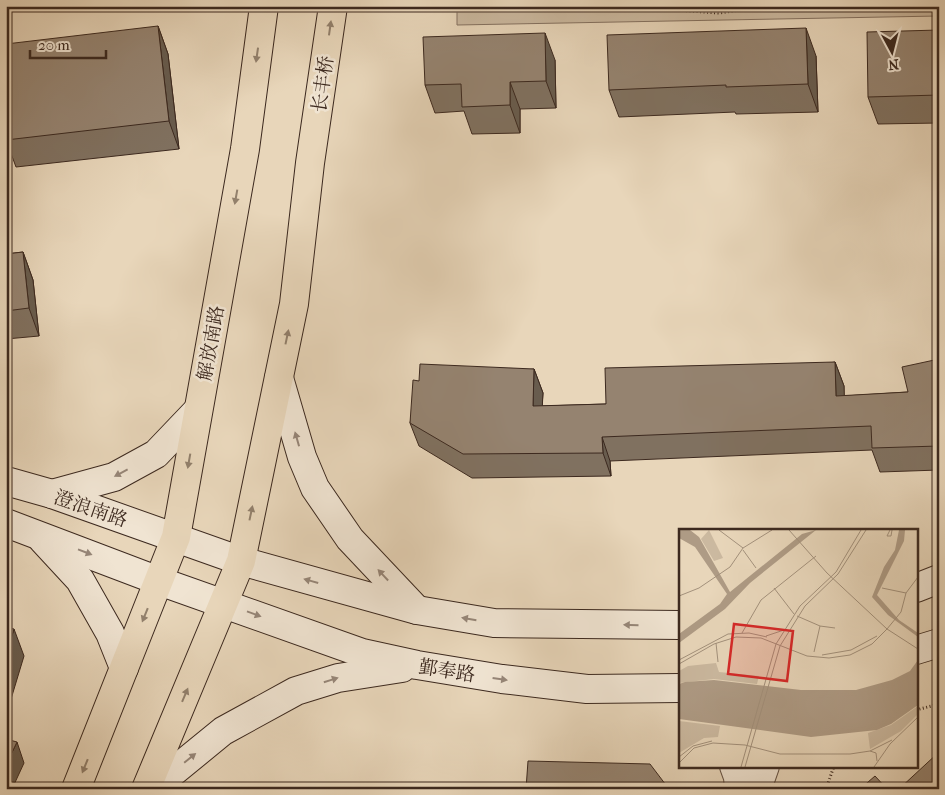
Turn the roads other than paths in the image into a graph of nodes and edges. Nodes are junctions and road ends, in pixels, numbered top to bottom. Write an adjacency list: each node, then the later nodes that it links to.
1 (264, 6): 4 (main road, 解放南路, one-way to 4)
2 (333, 6): 3 (main road, 长丰桥, one-way to 2)
3 (279, 378): 10 (main road, 长丰桥, one-way to 3); 15 (main road, one-way to 3)
4 (198, 410): 6 (main road, one-way to 6); 9 (main road, 解放南路, one-way to 9)
5 (6, 481): 6 (main road, 澄浪南路)
6 (52, 494): 9 (main road, 澄浪南路)
7 (6, 523): 8 (main road)
8 (39, 535): 12 (main road, one-way to 12); 20 (main road)
9 (176, 537): 10 (main road); 12 (main road)
10 (241, 561): 14 (main road); 15 (main road, one-way to 10)
11 (939, 579): 13 (main road)
12 (159, 581): 14 (main road, 鄞奉路); 20 (main road, one-way to 20)
13 (918, 587)
14 (224, 603): 19 (main road, 鄞奉路, one-way to 19); 25 (main road, one-way to 14)
15 (416, 610): 16 (main road, one-way to 15)
16 (679, 625)
17 (939, 643): 18 (main road)
18 (918, 649)
19 (417, 666): 21 (main road, 鄞奉路, one-way to 21); 26 (main road, one-way to 19)
20 (124, 668): 24 (main road, one-way to 24)
21 (679, 688)
22 (735, 768): 27 (main road)
23 (764, 768): 28 (main road)
24 (76, 789)
25 (146, 789)
26 (152, 789)
27 (739, 789)
28 (757, 789)

